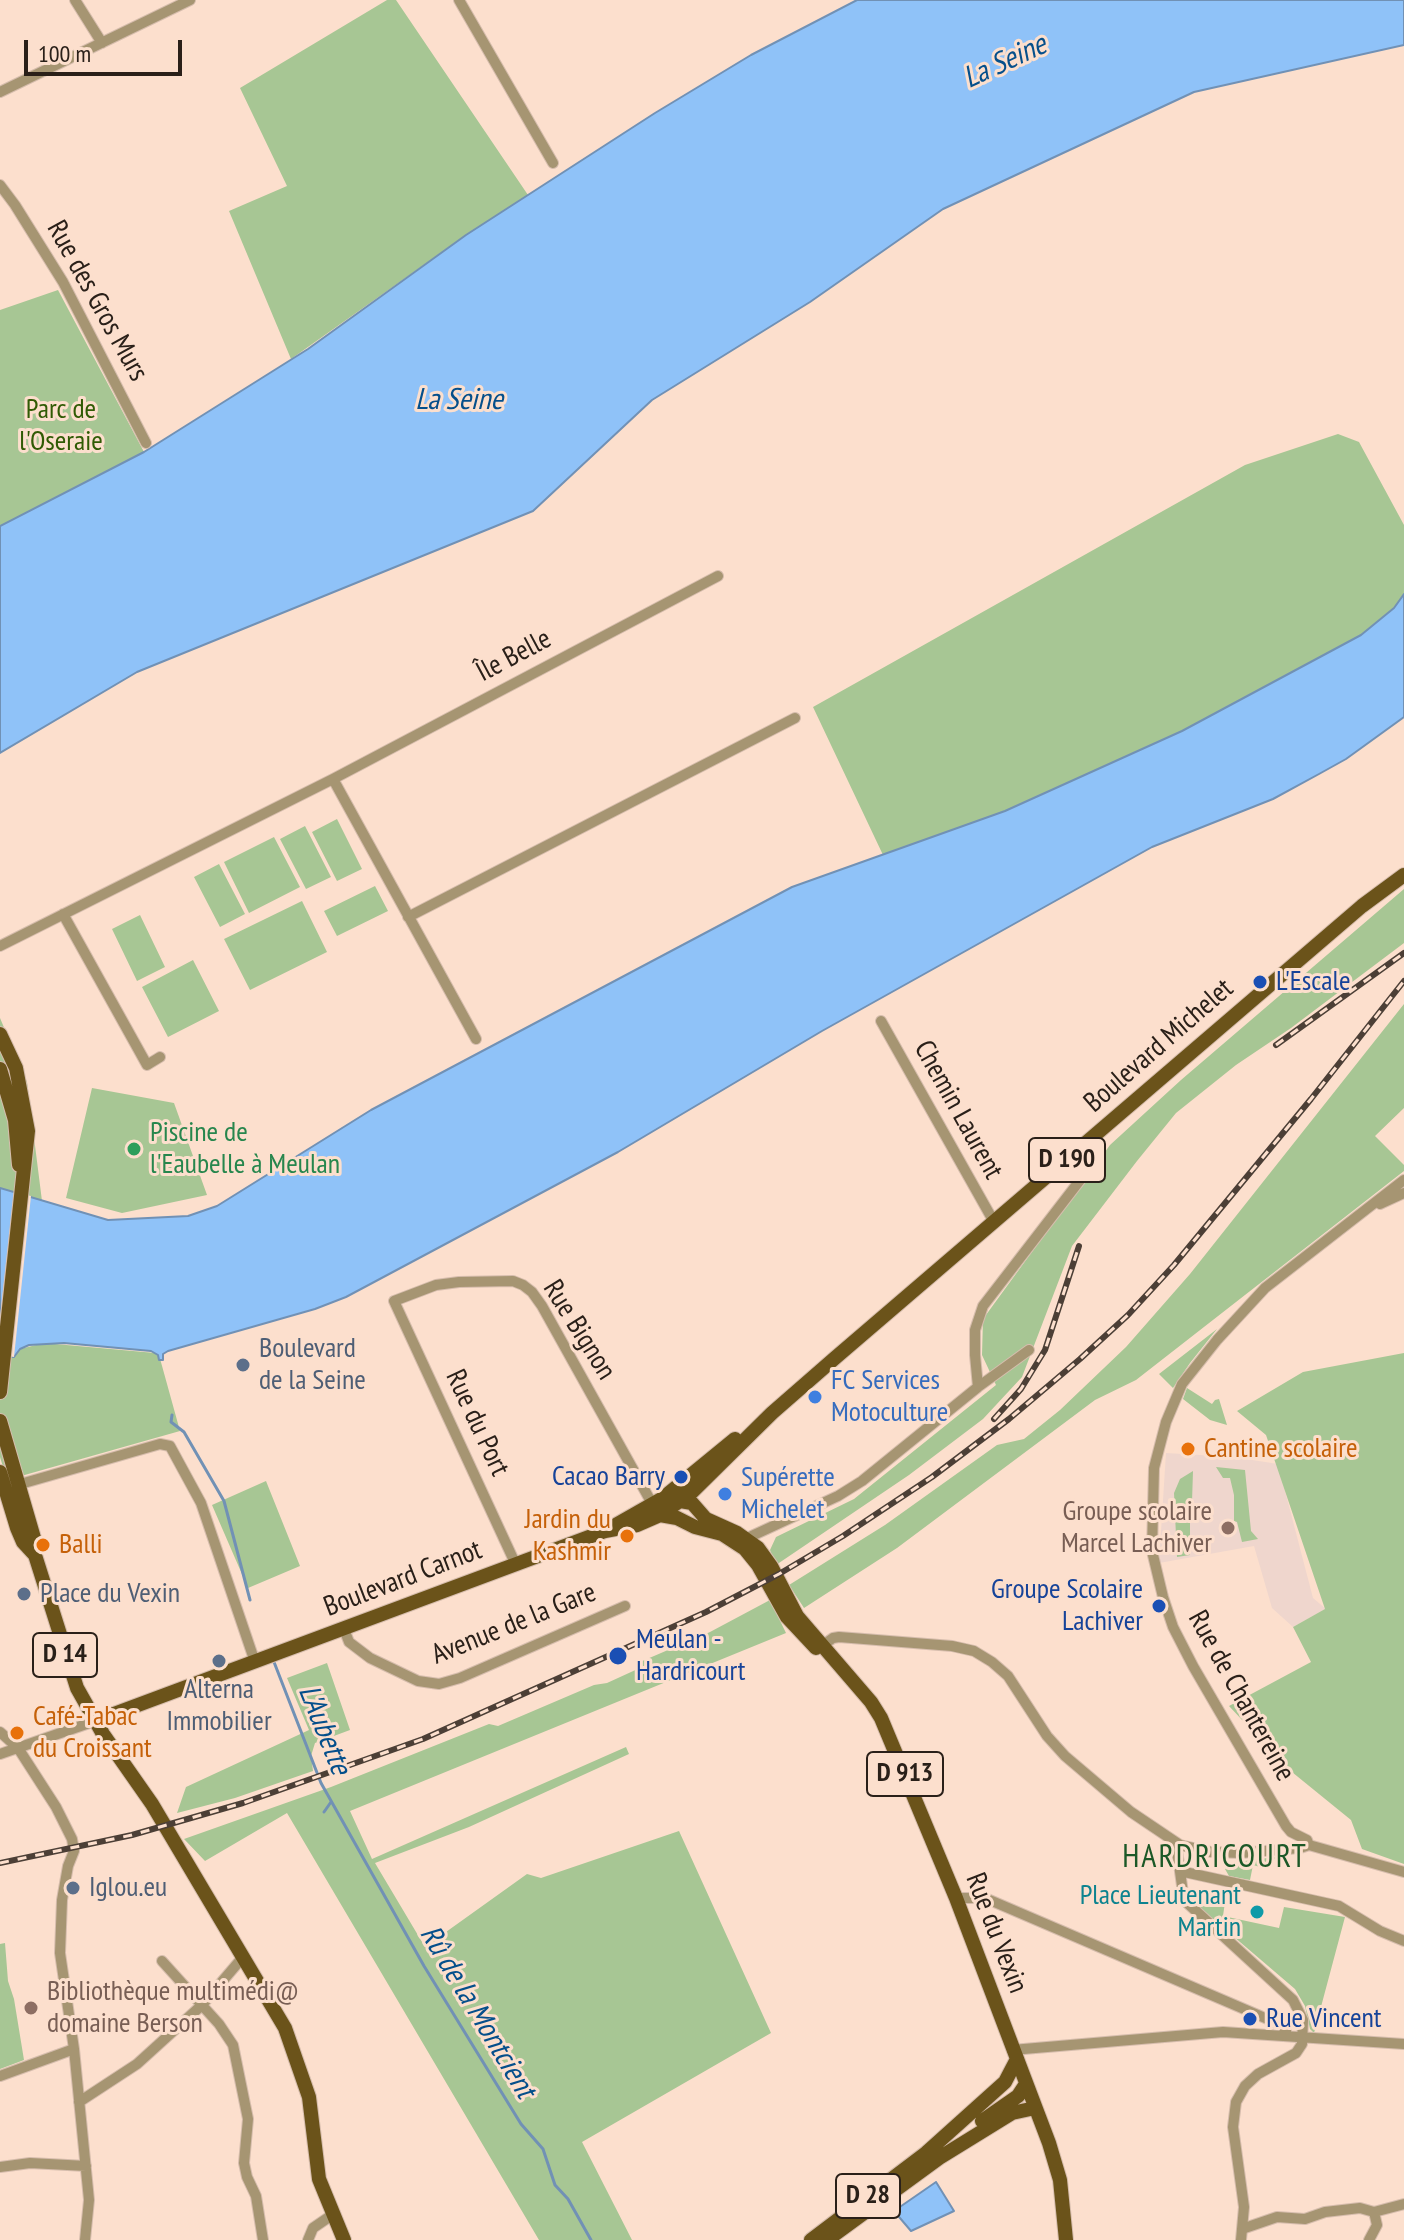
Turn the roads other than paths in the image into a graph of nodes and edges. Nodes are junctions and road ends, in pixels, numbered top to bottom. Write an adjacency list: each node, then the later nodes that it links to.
1 (75, 0): 4 (street)
2 (190, 0): 4 (street)
3 (459, 0): 6 (street)
4 (102, 43): 5 (street)
5 (0, 92)
6 (553, 163)
7 (0, 185): 8 (street, Rue des Gros Murs)
8 (146, 443)
9 (718, 576): 11 (street, Île Belle)
10 (795, 718): 16 (street)
11 (333, 779): 15 (street, Île Belle); 16 (street)
12 (1404, 865): 14 (main road, Boulevard Michelet / D 190)
13 (1404, 875): 14 (main road, Boulevard Michelet / D 190)
14 (1362, 906): 23 (main road, Boulevard Michelet / D 190)
15 (63, 914): 17 (street, Île Belle); 21 (street)
16 (408, 917): 20 (street)
17 (0, 946)
18 (881, 1021): 30 (street, Chemin Laurent)
19 (0, 1034): 27 (main road)
20 (476, 1039)
21 (160, 1057)
22 (0, 1069): 27 (main road)
23 (1089, 1141): 24 (main road, Boulevard Michelet / D 190); 25 (street)
24 (1064, 1161): 25 (street); 30 (main road, Boulevard Michelet / D 190)
25 (1080, 1180): 33 (street)
26 (1404, 1180): 29 (street, Rue de Chantereine)
27 (21, 1189): 34 (main road)
28 (1404, 1193): 29 (street)
29 (1362, 1213): 50 (street, Rue de Chantereine)
30 (994, 1222): 38 (main road, Boulevard Michelet / D 190)
31 (394, 1301): 38 (street, Rue Bignon); 40 (street, Rue du Port)
32 (1029, 1350): 33 (street)
33 (978, 1387): 39 (street)
34 (0, 1392)
35 (0, 1421): 37 (main road, D 14)
36 (0, 1472): 37 (main road, D 14)
37 (7, 1487): 44 (street); 45 (main road, D 14)
38 (674, 1503): 39 (main road, Rue du Vexin / D 913); 40 (main road, Boulevard Carnot / D 190)
39 (742, 1541): 43 (main road, Rue du Vexin / D 913)
40 (516, 1565): 42 (main road, Boulevard Carnot / D 190)
41 (625, 1606): 42 (street, Avenue de la Gare)
42 (344, 1629): 44 (main road, Boulevard Carnot / D 190)
43 (820, 1648): 49 (street); 54 (main road, Rue du Vexin / D 913)
44 (260, 1660): 45 (main road, D 190)
45 (95, 1721): 47 (street, D 190); 56 (main road, D 14)
46 (0, 1732): 47 (street)
47 (14, 1745): 48 (street); 61 (street)
48 (0, 1754)
49 (1176, 1843): 51 (street); 53 (street)
50 (1309, 1845): 51 (street); 52 (street)
51 (1189, 1848): 53 (street)
52 (1404, 1872)
53 (1182, 1873): 55 (street); 59 (street)
54 (956, 1898): 59 (street); 62 (main road, Rue du Vexin / D 913)
55 (1404, 1941)
56 (243, 1957): 58 (street); 73 (main road, D 14)
57 (162, 1961): 58 (street)
58 (202, 2005): 66 (street); 76 (street)
59 (1293, 2035): 60 (street); 62 (street); 74 (street)
60 (1404, 2044)
61 (74, 2049): 63 (street); 66 (street)
62 (1014, 2056): 64 (main road, D 28); 65 (main road, Rue du Vexin / D 913)
63 (0, 2076)
64 (1005, 2082): 65 (main road); 79 (main road, D 28)
65 (1026, 2084): 67 (main road, Rue du Vexin / D 913); 68 (main road, D 28)
66 (79, 2102): 69 (street)
67 (1035, 2108): 68 (main road); 81 (main road, Rue du Vexin / D 913)
68 (939, 2158): 80 (main road, D 28)
69 (86, 2166): 70 (street); 75 (street)
70 (0, 2167)
71 (1404, 2204): 72 (street)
72 (1374, 2212): 74 (street); 82 (street)
73 (332, 2215): 77 (street); 78 (main road, D 14)
74 (1242, 2234)
75 (85, 2240)
76 (263, 2240)
77 (308, 2240)
78 (344, 2240)
79 (811, 2240)
80 (827, 2240)
81 (1066, 2240)
82 (1369, 2240)

